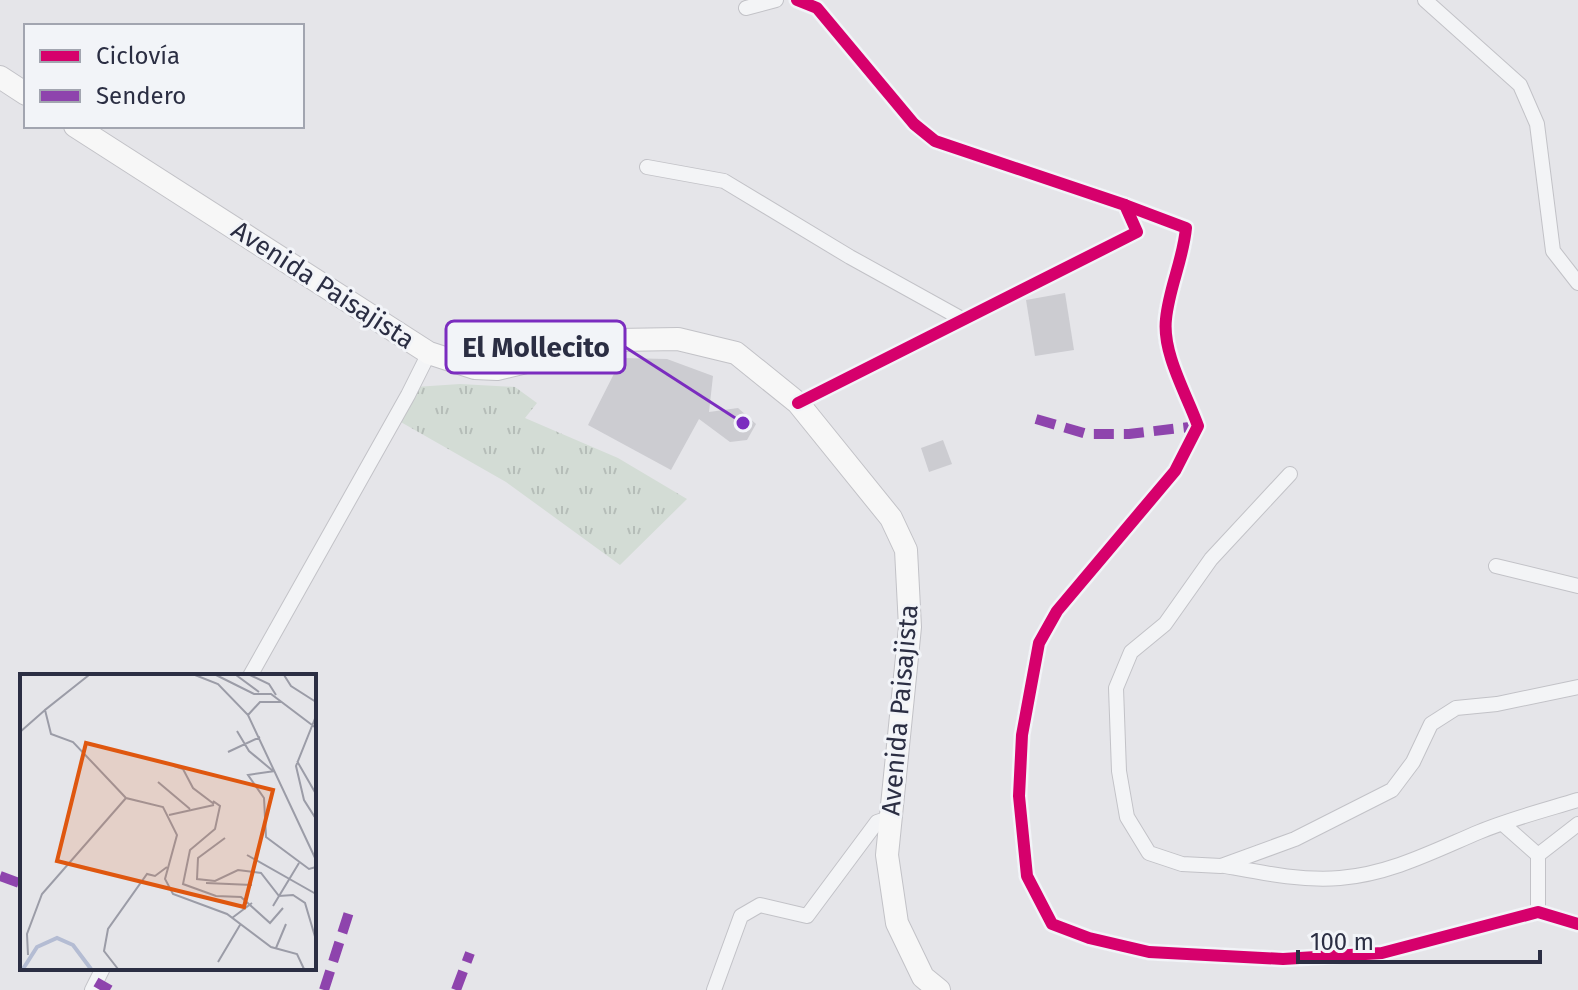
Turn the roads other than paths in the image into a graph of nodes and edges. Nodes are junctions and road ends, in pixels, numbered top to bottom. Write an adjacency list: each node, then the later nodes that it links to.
1 (776, 0): 4 (street)
2 (797, 0): 9 (street)
3 (1425, 0): 10 (street)
4 (746, 8)
5 (0, 77): 6 (main road)
6 (24, 93)
7 (78, 128): 12 (main road, Avenida Paisajista)
8 (647, 167): 11 (street)
9 (1125, 205): 11 (street); 25 (street)
10 (1578, 283)
11 (962, 319): 13 (street)
12 (429, 353): 13 (main road, Avenida Paisajista); 17 (street)
13 (798, 403): 20 (main road, Avenida Paisajista)
14 (1290, 474): 24 (street)
15 (1496, 566): 16 (street)
16 (1578, 586)
17 (251, 674)
18 (1578, 687): 24 (street)
19 (1578, 800): 21 (street)
20 (892, 817): 29 (street); 30 (main road, Avenida Paisajista)
21 (1503, 824): 23 (street); 24 (street)
22 (1578, 824): 23 (street)
23 (1538, 855): 25 (street)
24 (1221, 866)
25 (1538, 912): 26 (street)
26 (1578, 924)
27 (102, 970): 28 (street)
28 (92, 990)
29 (714, 990)
30 (939, 990)

